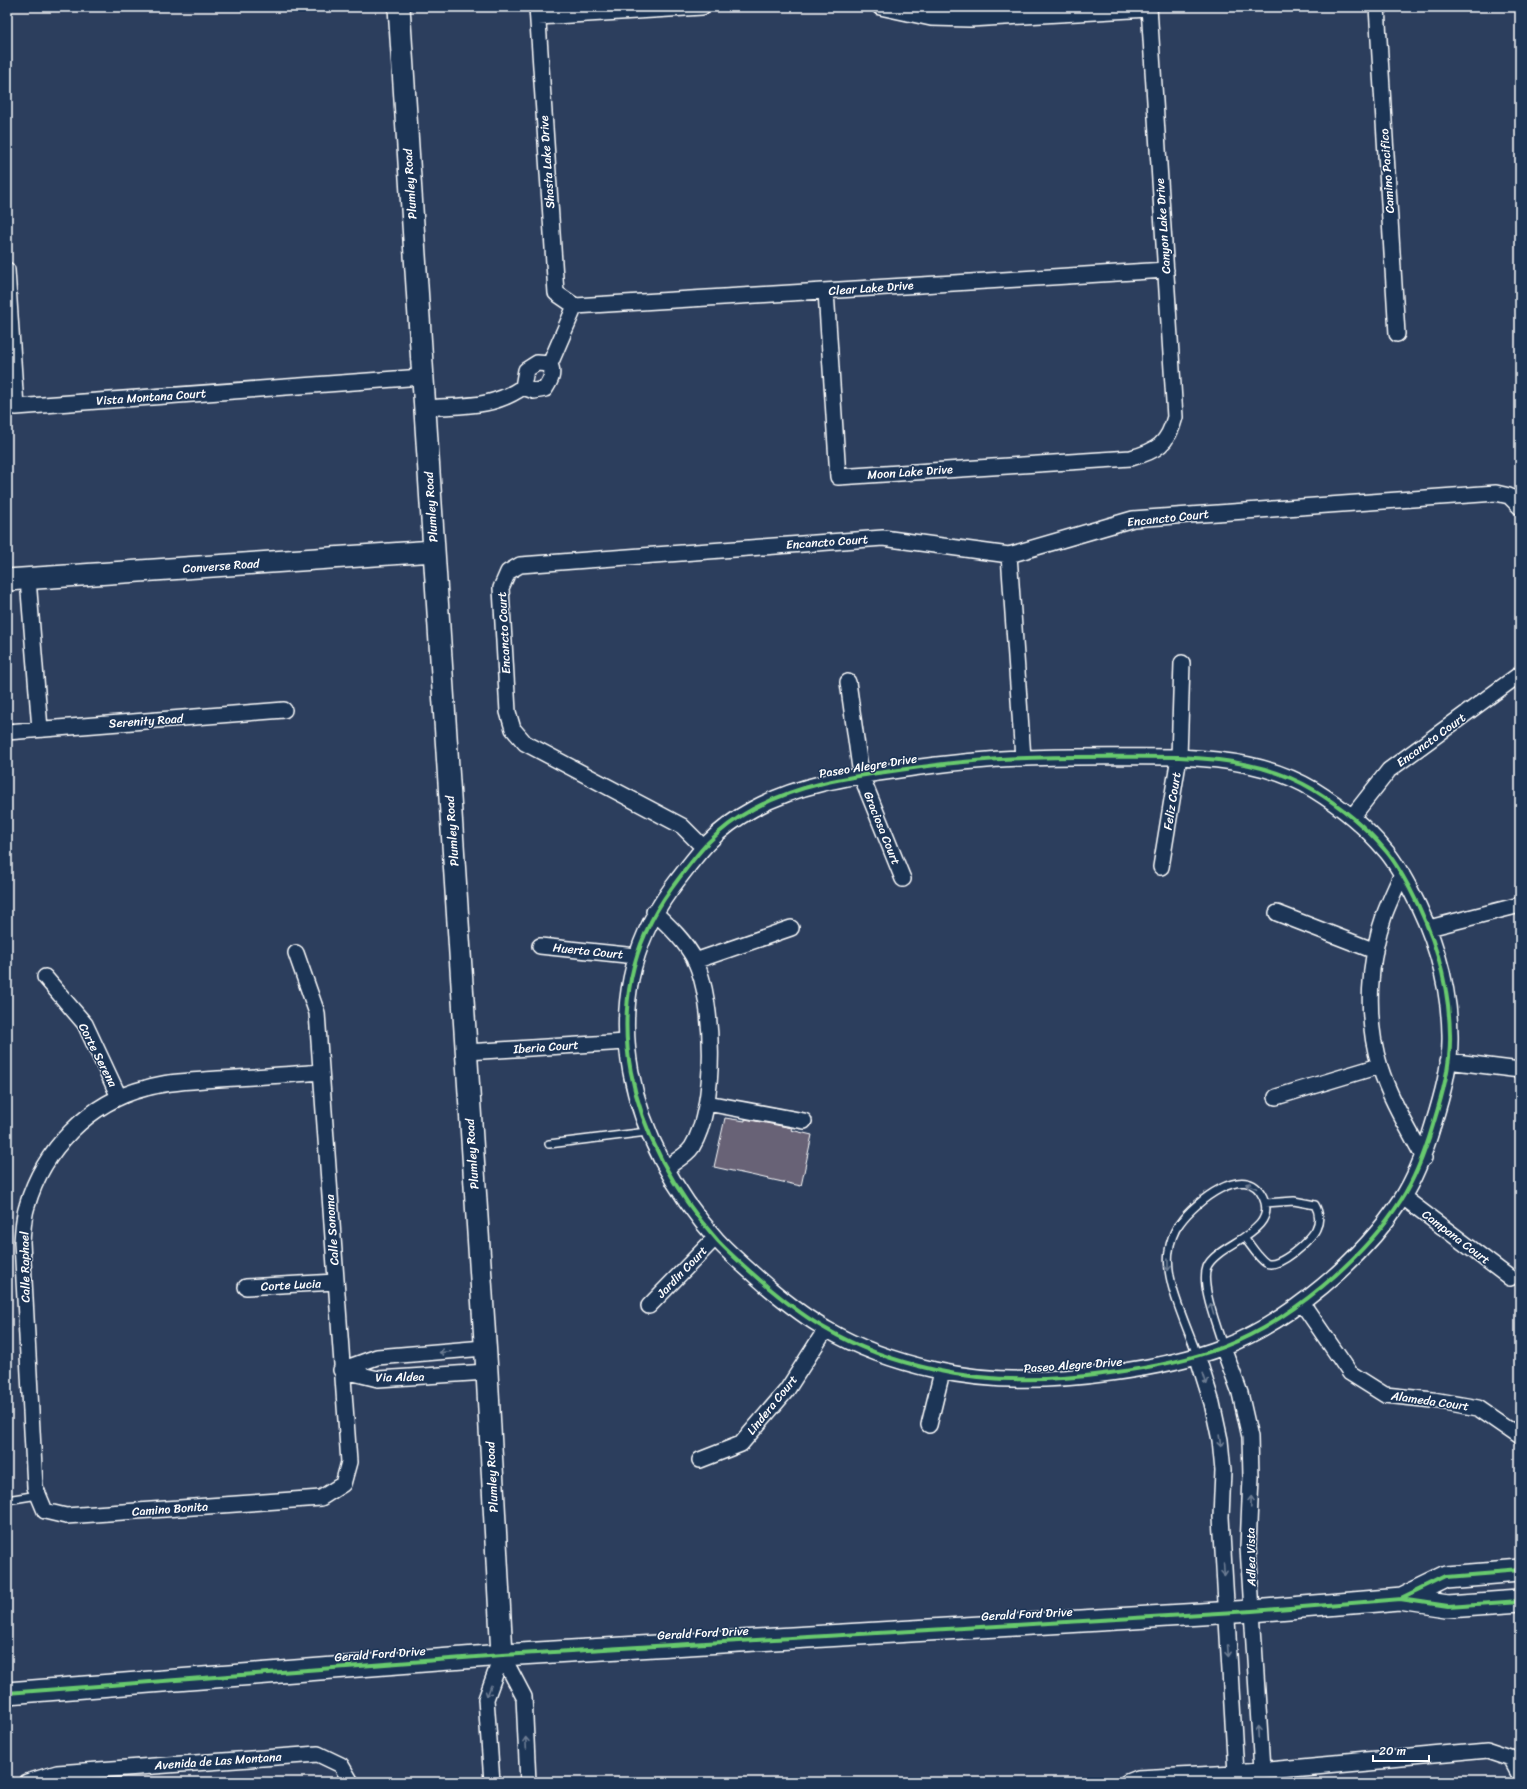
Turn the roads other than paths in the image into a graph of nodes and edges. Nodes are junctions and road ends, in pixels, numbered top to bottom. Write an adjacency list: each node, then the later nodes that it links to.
1 (399, 7): 13 (street, Plumley Road)
2 (702, 7): 6 (street)
3 (880, 7): 5 (street)
4 (1377, 7): 11 (street, Camino Pacifico)
5 (1149, 8): 8 (street, Canyon Lake Drive)
6 (538, 12): 10 (street, Shasta Lake Drive)
7 (7, 270): 13 (street, Vista Montana Court)
8 (1166, 270): 9 (street, Clear Lake Drive); 16 (street, Canyon Lake Drive)
9 (826, 291): 10 (street, Clear Lake Drive); 16 (street, Moon Lake Drive)
10 (575, 306): 12 (street)
11 (1397, 334)
12 (550, 364): 14 (street); 14 (street)
13 (422, 377): 15 (street, Plumley Road)
14 (523, 387): 15 (street)
15 (425, 408): 18 (street, Plumley Road)
16 (1164, 443)
17 (1520, 507): 19 (street, Encancto Court)
18 (434, 551): 20 (street, Converse Road); 48 (street, Plumley Road)
19 (1009, 556): 29 (street); 32 (street, Encancto Court)
20 (28, 579): 21 (street, Converse Road); 26 (street)
21 (7, 580)
22 (1182, 663): 28 (street, Feliz Court)
23 (1520, 674): 31 (street, Encancto Court)
24 (848, 682): 30 (street, Graciosa Court)
25 (284, 710): 26 (street, Serenity Road)
26 (40, 729): 27 (street, Serenity Road)
27 (7, 732)
28 (1179, 757): 29 (street, Paseo Alegre Drive); 31 (street, Paseo Alegre Drive); 33 (street, Feliz Court)
29 (1023, 758): 30 (street, Paseo Alegre Drive)
30 (861, 775): 32 (street, Paseo Alegre Drive); 35 (street, Graciosa Court)
31 (1352, 817): 34 (street, Paseo Alegre Drive)
32 (702, 846): 37 (street, Paseo Alegre Drive)
33 (1161, 867)
34 (1402, 874): 40 (street, Paseo Alegre Drive); 42 (street)
35 (903, 879)
36 (1520, 905): 40 (street)
37 (654, 912): 44 (street, Paseo Alegre Drive); 45 (street)
38 (1277, 913): 42 (street)
39 (791, 928): 45 (street)
40 (1429, 928): 49 (street, Paseo Alegre Drive)
41 (540, 946): 44 (street, Huerta Court)
42 (1375, 951): 50 (street)
43 (296, 953): 52 (street, Calle Sonoma)
44 (636, 956): 47 (street, Paseo Alegre Drive)
45 (695, 961): 55 (street)
46 (45, 977): 54 (street, Corte Serena)
47 (626, 1042): 48 (street, Iberia Court); 57 (street, Paseo Alegre Drive)
48 (466, 1052): 72 (street, Plumley Road)
49 (1448, 1061): 51 (street); 59 (street, Paseo Alegre Drive)
50 (1379, 1066): 53 (street); 59 (street)
51 (1520, 1070)
52 (321, 1072): 54 (street, Calle Raphael); 66 (street, Calle Sonoma)
53 (1276, 1096)
54 (119, 1097): 80 (street, Calle Raphael)
55 (707, 1103): 56 (street); 60 (street)
56 (804, 1122)
57 (647, 1132): 58 (lane); 60 (street, Paseo Alegre Drive)
58 (549, 1144)
59 (1424, 1158): 61 (street, Paseo Alegre Drive)
60 (666, 1168): 64 (street, Paseo Alegre Drive)
61 (1403, 1197): 65 (street, Campana Court); 68 (street, Paseo Alegre Drive)
62 (1265, 1203): 63 (lane); 63 (lane); 73 (lane, one-way to 73)
63 (1244, 1237): 71 (lane, one-way to 63)
64 (715, 1238): 69 (street, Jardin Court); 70 (street, Paseo Alegre Drive)
65 (1510, 1278)
66 (336, 1282): 67 (street, Corte Lucia); 74 (street, Calle Sonoma)
67 (246, 1287)
68 (1302, 1303): 71 (street, Paseo Alegre Drive); 78 (street, Alameda Court)
69 (649, 1306)
70 (826, 1329): 76 (street, Paseo Alegre Drive); 79 (street, Lindera Court)
71 (1223, 1347): 73 (street, Paseo Alegre Drive); 86 (street, Adlea Vista, one-way to 71)
72 (484, 1348): 74 (street, Via Aldea, one-way to 74); 75 (street, Plumley Road)
73 (1197, 1355): 76 (street, Paseo Alegre Drive); 87 (street, one-way to 87)
74 (341, 1370): 75 (street, Via Aldea); 81 (street, Calle Sonoma)
75 (487, 1372): 88 (street, Plumley Road)
76 (942, 1372): 77 (street)
77 (929, 1425)
78 (1520, 1437)
79 (700, 1460)
80 (37, 1491): 81 (street, Camino Bonita); 82 (lane)
81 (321, 1498)
82 (7, 1500)
83 (1520, 1571): 84 (street, Gerald Ford Drive)
84 (1401, 1599): 85 (street, Gerald Ford Drive); 86 (street, Gerald Ford Drive)
85 (1520, 1601)
86 (1252, 1610): 87 (street, Gerald Ford Drive); 90 (street, Adlea Vista, one-way to 86)
87 (1227, 1612): 88 (street, Gerald Ford Drive); 91 (street, one-way to 91)
88 (502, 1655): 89 (street, Gerald Ford Drive); 95 (street, one-way to 95); 96 (street, one-way to 88)
89 (7, 1692)
90 (1262, 1771): 91 (street); 92 (street)
91 (1236, 1773): 97 (street)
92 (1520, 1773)
93 (27, 1782): 94 (street, Avenida de Las Montana)
94 (351, 1782)
95 (492, 1782)
96 (528, 1782)
97 (1127, 1782)

